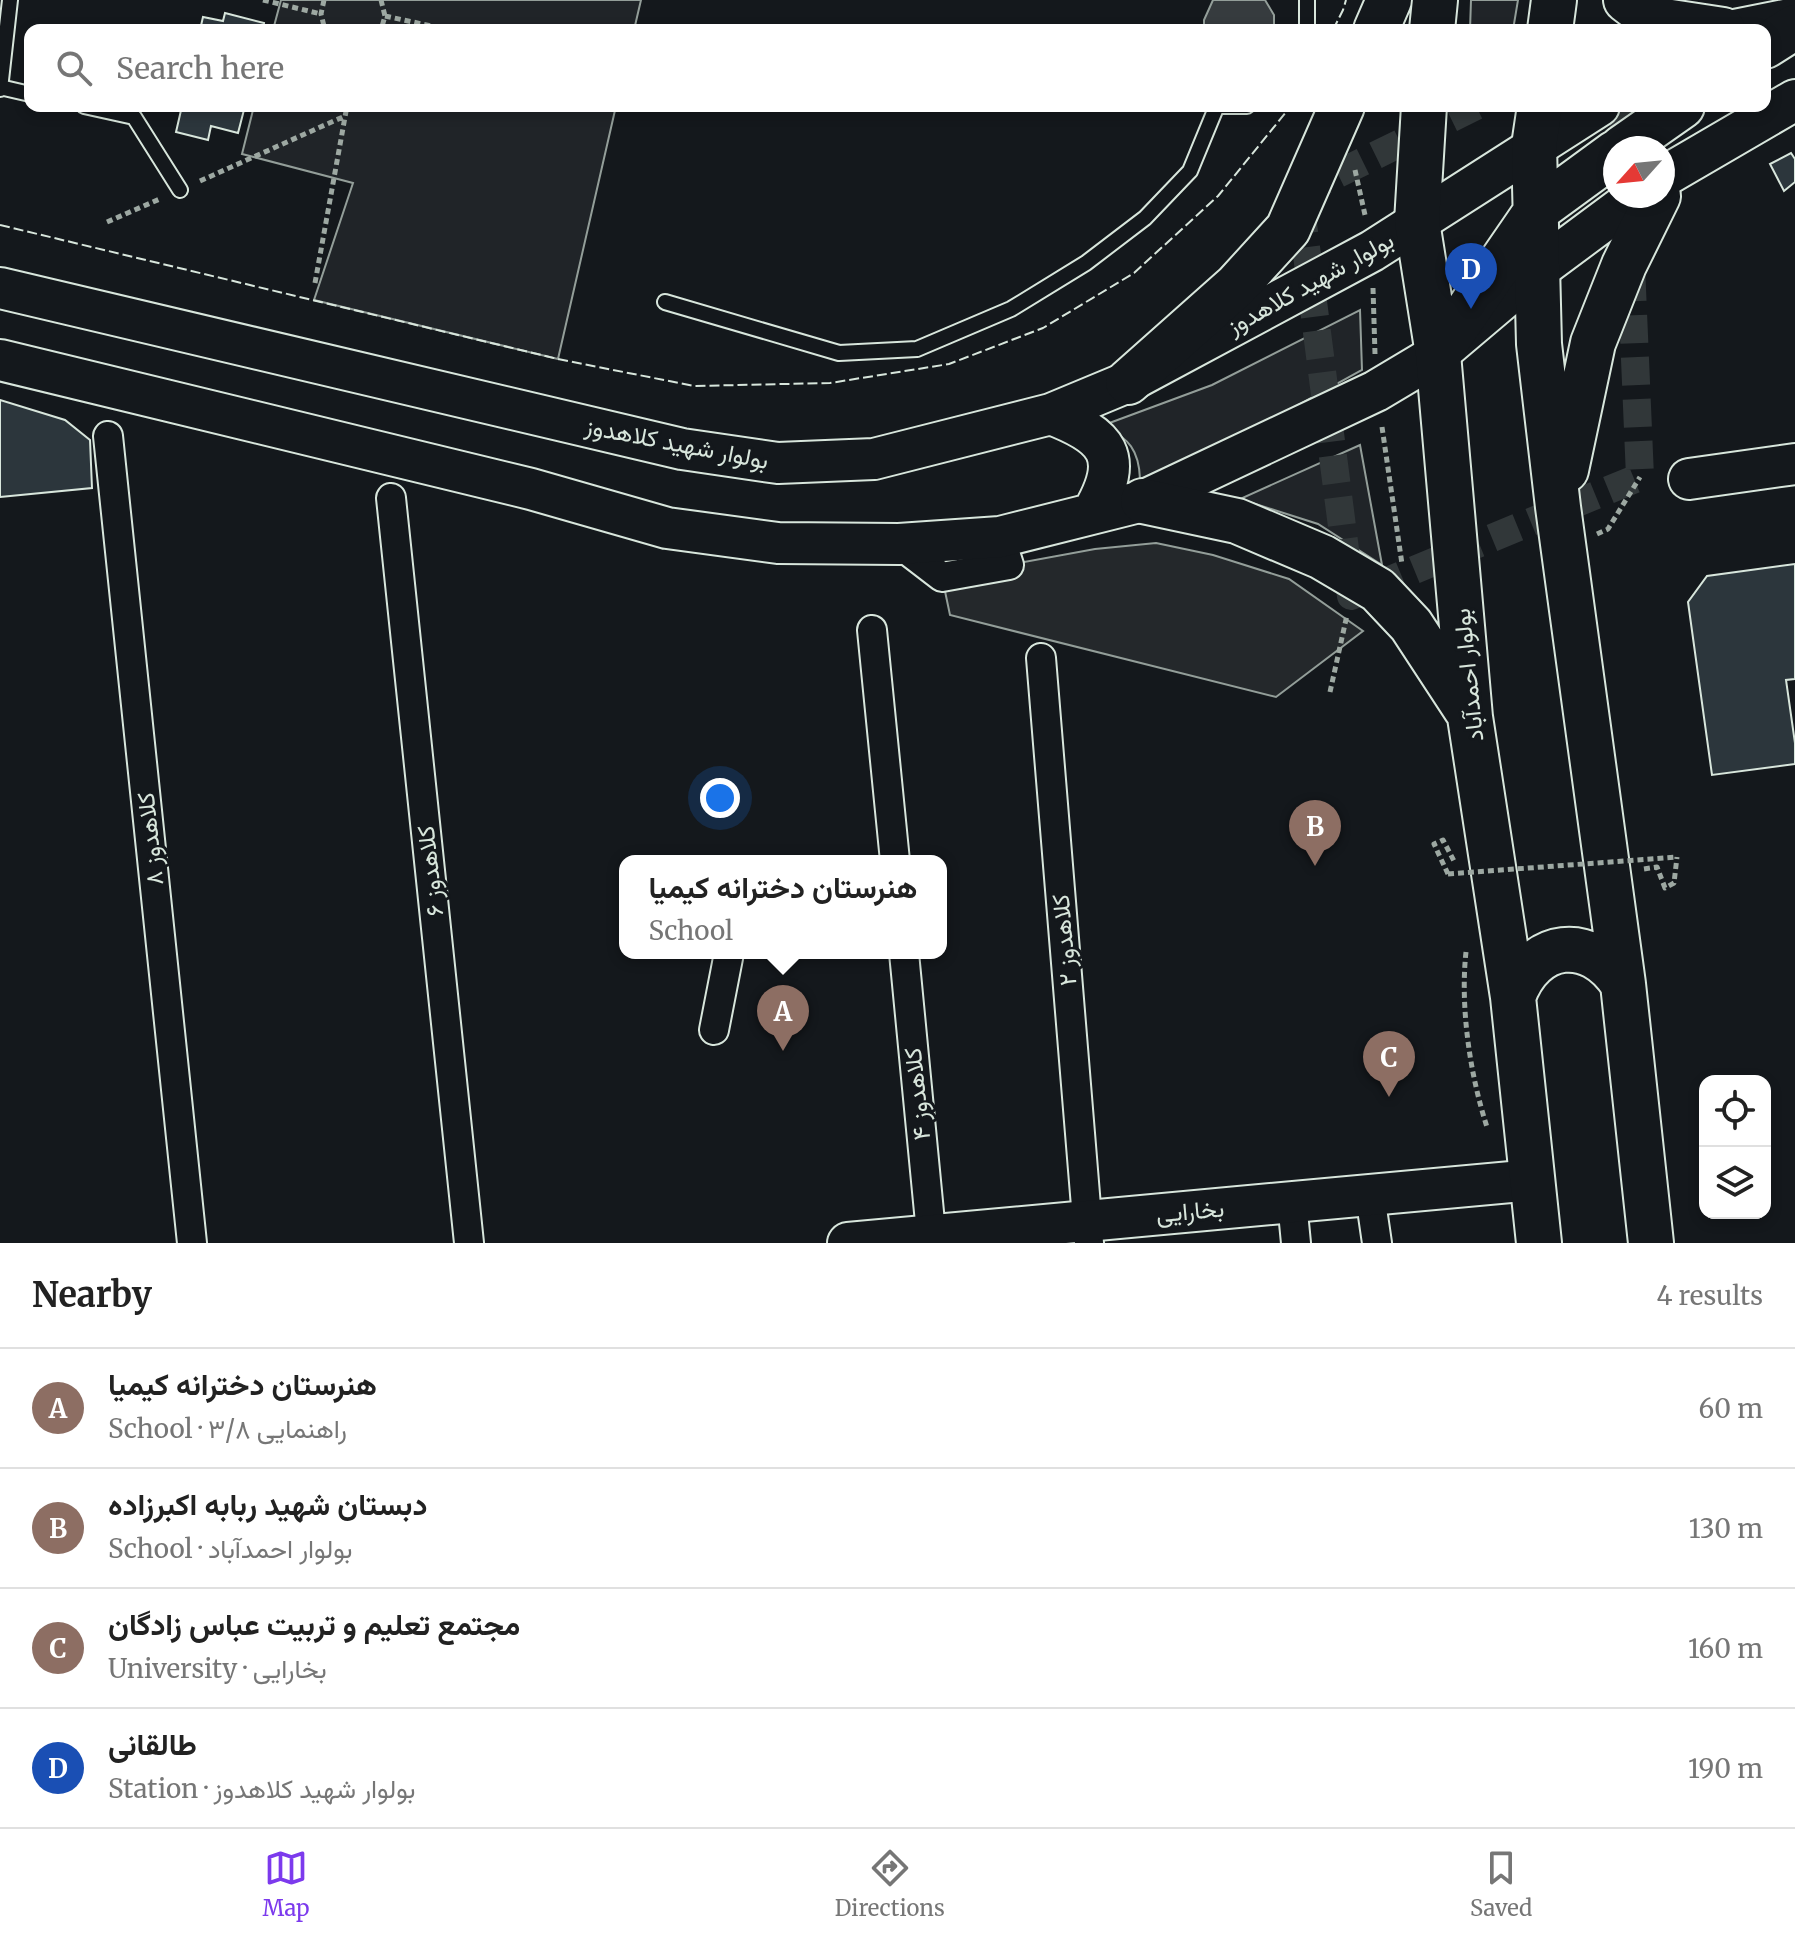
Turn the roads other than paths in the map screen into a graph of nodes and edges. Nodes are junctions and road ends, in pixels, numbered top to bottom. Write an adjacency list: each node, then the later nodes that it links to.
1 (10, 0): 16 (lane)
2 (1307, 0): 8 (lane)
3 (1389, 0): 9 (main road)
4 (1435, 0): 10 (main road)
5 (1554, 0): 11 (main road)
6 (1626, 0): 12 (main road)
7 (1795, 18): 13 (main road)
8 (1307, 24)
9 (1379, 24)
10 (1433, 24)
11 (1551, 24)
12 (1684, 24)
13 (1764, 24)
14 (1795, 27): 15 (main road)
15 (1771, 42)
16 (0, 88): 17 (lane)
17 (24, 93)
18 (1795, 100): 28 (main road)
19 (111, 112): 29 (lane)
20 (1212, 112): 36 (lane)
21 (1339, 112): 39 (main road)
22 (1424, 112): 33 (main road, بولوار احمدآباد)
23 (1580, 112): 25 (main road, بولوار شهید کلاهدوز)
24 (1673, 112): 26 (main road)
25 (1537, 126): 32 (main road); 33 (main road, بولوار شهید کلاهدوز)
26 (1639, 136)
27 (1603, 162): 32 (main road)
28 (1675, 174)
29 (180, 190)
30 (1625, 208): 34 (main road)
31 (1648, 208): 46 (main road)
32 (1537, 210): 34 (main road); 37 (main road)
33 (1417, 222): 37 (main road, بولوار احمدآباد); 39 (main road, بولوار شهید کلاهدوز)
34 (1536, 271): 37 (main road); 46 (main road)
35 (0, 288): 40 (main road, بولوار شهید کلاهدوز)
36 (665, 302)
37 (1438, 354): 45 (main road); 50 (main road, بولوار احمدآباد)
38 (0, 360): 47 (main road)
39 (1128, 382): 40 (main road, بولوار شهید کلاهدوز)
40 (1051, 414): 47 (main road)
41 (108, 436): 62 (street, کلاهدوز ۸)
42 (1795, 464): 43 (main road)
43 (1689, 479)
44 (391, 498): 63 (street, کلاهدوز ۶)
45 (1143, 501): 47 (main road); 50 (main road)
46 (1558, 507): 54 (main road)
47 (1093, 512)
48 (872, 630): 51 (street)
49 (1041, 658): 60 (street, کلاهدوز ۲)
50 (1470, 717): 55 (main road, بولوار احمدآباد)
51 (894, 855)
52 (728, 959): 56 (street)
53 (905, 959): 61 (street, کلاهدوز ۴)
54 (1623, 984): 55 (main road); 68 (main road)
55 (1513, 997): 57 (main road, بولوار احمدآباد)
56 (714, 1030)
57 (1532, 1180): 58 (main road, بخارایی); 67 (main road, بولوار احمدآباد)
58 (1370, 1195): 59 (main road, بخارایی); 66 (street)
59 (1292, 1202): 60 (main road, بخارایی); 65 (street)
60 (1088, 1232): 61 (main road, بخارایی)
61 (932, 1239): 64 (main road, بخارایی)
62 (192, 1243)
63 (469, 1243)
64 (848, 1243)
65 (1296, 1243)
66 (1377, 1243)
67 (1539, 1243)
68 (1651, 1243)

